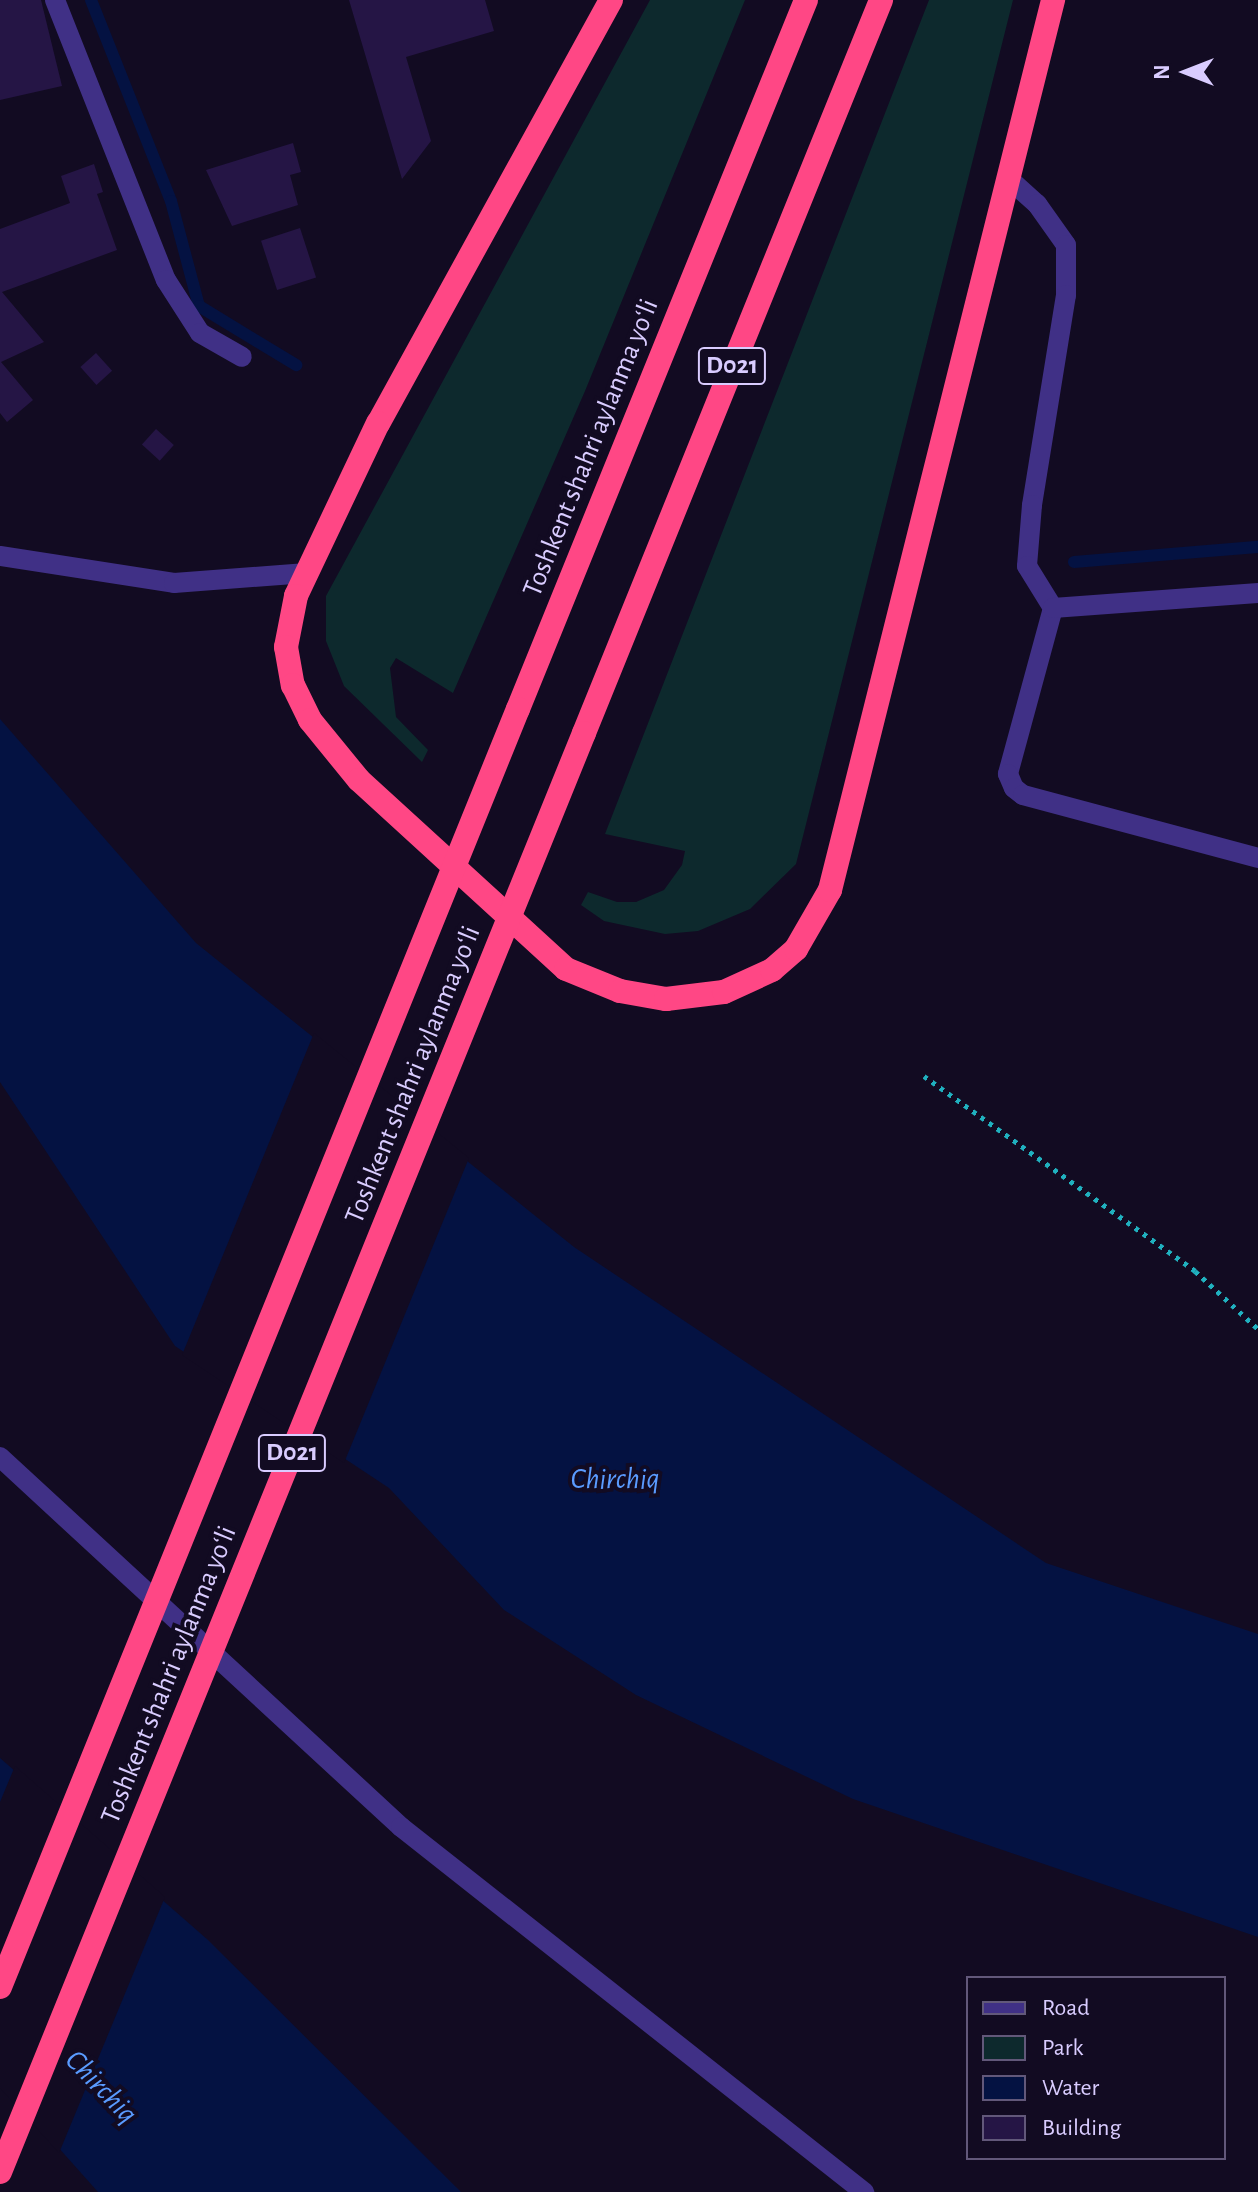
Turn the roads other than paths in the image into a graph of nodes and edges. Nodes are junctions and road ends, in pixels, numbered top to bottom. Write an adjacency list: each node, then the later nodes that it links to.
1 (55, 0): 7 (street)
2 (611, 0): 9 (highway)
3 (806, 0): 14 (highway, Toshkent shahri aylanma yoʻli / D021, bridge)
4 (881, 0): 15 (highway, Toshkent shahri aylanma yoʻli / D021, bridge)
5 (1053, 0): 6 (highway)
6 (1009, 179): 9 (highway); 11 (street)
7 (242, 357)
8 (0, 556): 9 (street)
9 (307, 573)
10 (1258, 593): 11 (street)
11 (1053, 608): 12 (street)
12 (1258, 858)
13 (0, 1457): 16 (street)
14 (0, 1987)
15 (0, 2172)
16 (864, 2192)

